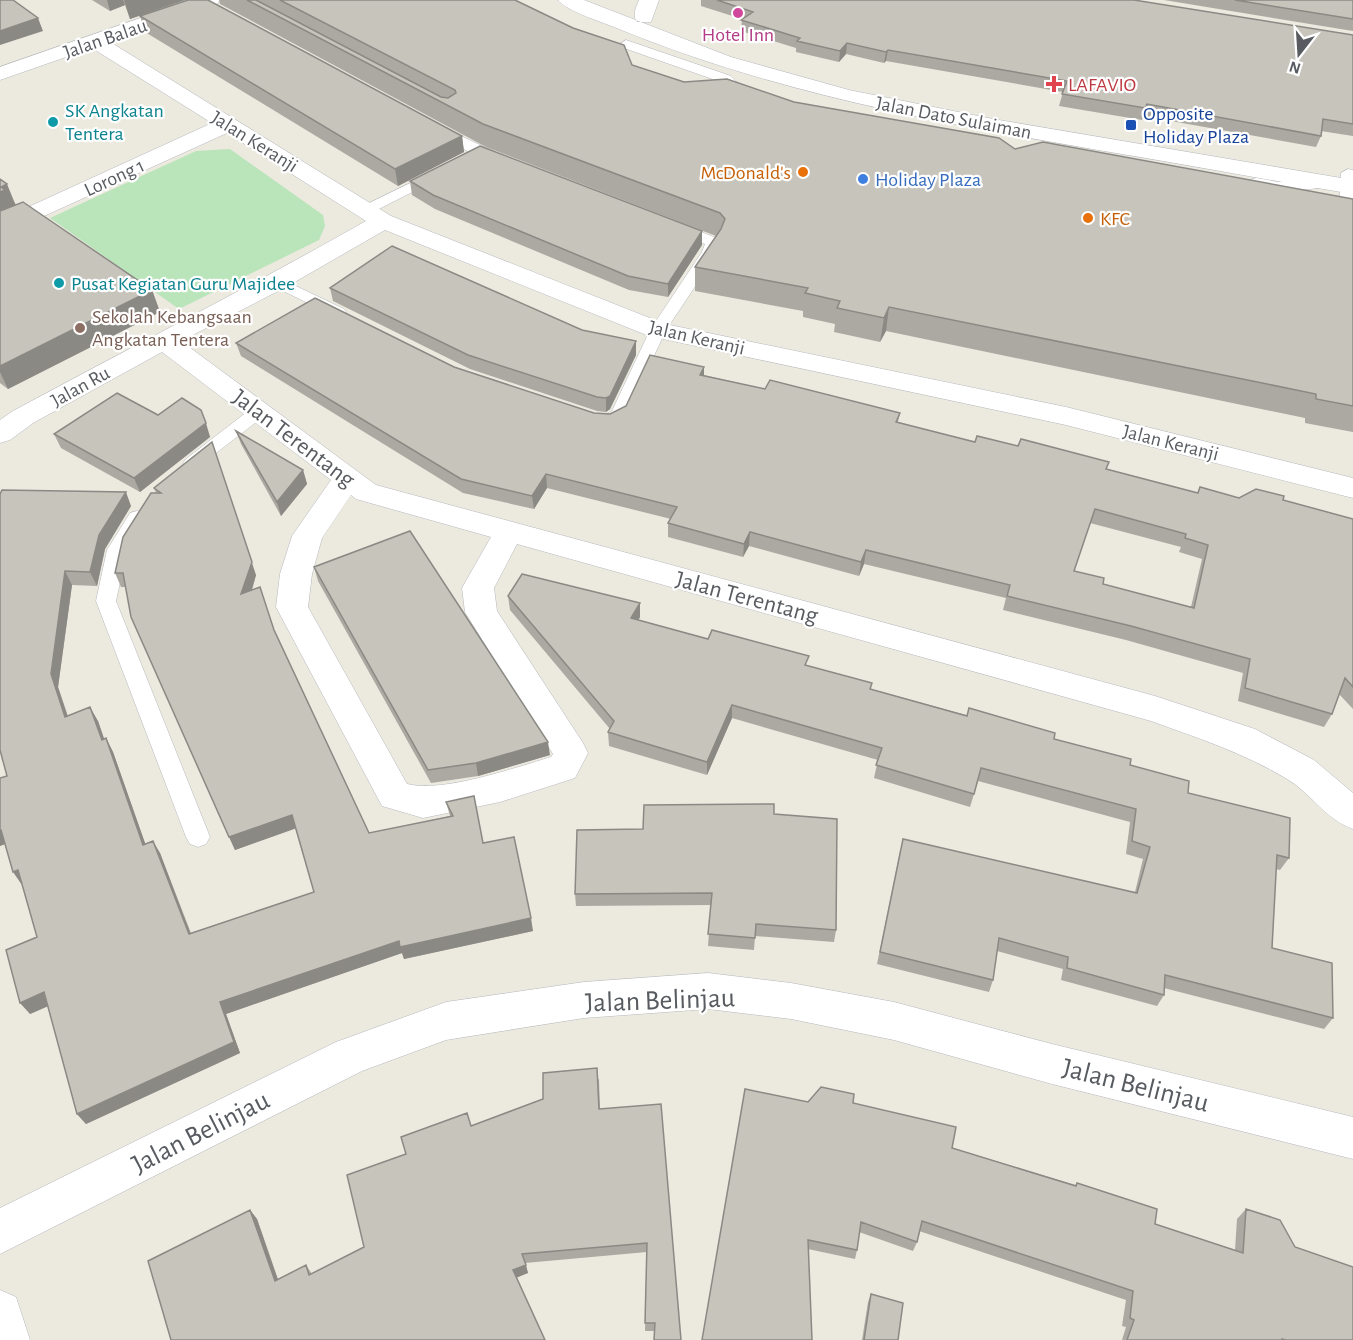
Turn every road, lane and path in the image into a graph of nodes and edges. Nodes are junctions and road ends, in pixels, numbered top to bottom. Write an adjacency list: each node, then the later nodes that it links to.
1 (568, 0): 5 (street, Jalan Dato Sulaiman)
2 (600, 0): 4 (street, Jalan Dato Sulaiman)
3 (212, 6): 6 (street, Jalan Balau)
4 (647, 9): 17 (street, Jalan Dato Sulaiman)
5 (623, 33): 7 (lane); 10 (lane); 17 (street, Jalan Dato Sulaiman)
6 (96, 42): 8 (street, Jalan Balau); 12 (street, Jalan Keranji)
7 (633, 61)
8 (0, 74)
9 (718, 90): 10 (lane)
10 (737, 90): 11 (lane)
11 (759, 97)
12 (228, 124): 19 (street, Jalan Keranji); 21 (street, Lorong 1)
13 (429, 124): 14 (lane)
14 (480, 152): 15 (lane); 19 (lane)
15 (519, 167)
16 (1241, 190): 18 (lane)
17 (1348, 192)
18 (1289, 199)
19 (374, 216): 22 (street, Jalan Ru); 24 (street, Jalan Keranji)
20 (659, 221): 24 (lane)
21 (0, 229)
22 (277, 282): 23 (lane); 25 (street, Jalan Ru)
23 (349, 318)
24 (658, 330): 27 (lane); 31 (street, Jalan Keranji)
25 (163, 340): 26 (street, Jalan Terentang); 28 (street, Jalan Ru)
26 (258, 412): 29 (lane); 30 (street, Jalan Terentang)
27 (585, 415)
28 (0, 434)
29 (178, 474)
30 (347, 479): 33 (street, Jalan Terentang); 33 (street)
31 (1353, 488)
32 (145, 504): 35 (lane)
33 (509, 532): 34 (street, Jalan Terentang)
34 (1353, 814)
35 (198, 837)
36 (1353, 1138): 37 (street, Jalan Belinjau)
37 (0, 1232)
38 (0, 1313): 39 (street)
39 (7, 1340)

